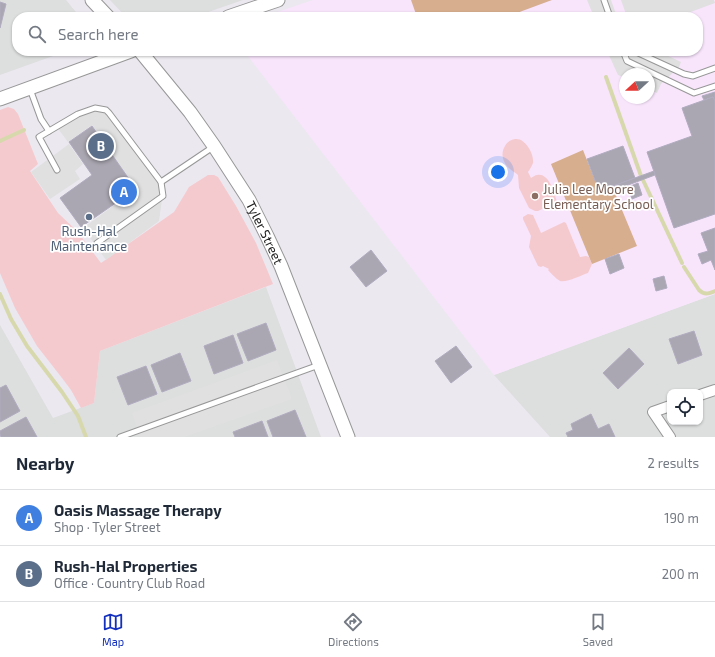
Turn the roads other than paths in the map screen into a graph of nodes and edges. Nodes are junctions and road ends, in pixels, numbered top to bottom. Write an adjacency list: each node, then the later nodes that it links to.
1 (92, 0): 4 (street)
2 (278, 0): 5 (street)
3 (604, 0): 6 (lane)
4 (103, 12)
5 (243, 12)
6 (608, 12)
7 (118, 56): 13 (street)
8 (144, 56): 16 (street, Tyler Street)
9 (625, 56): 12 (lane)
10 (645, 56): 11 (lane)
11 (715, 68)
12 (715, 86)
13 (30, 89): 14 (street); 15 (lane)
14 (0, 99)
15 (49, 131): 17 (lane); 18 (lane)
16 (214, 146): 18 (lane); 20 (street, Tyler Street)
17 (57, 170)
18 (161, 182): 19 (lane)
19 (97, 243)
20 (320, 365): 24 (lane); 25 (street, Tyler Street)
21 (715, 390): 22 (street)
22 (703, 395)
23 (667, 407): 26 (street)
24 (120, 437)
25 (348, 437)
26 (670, 437)

